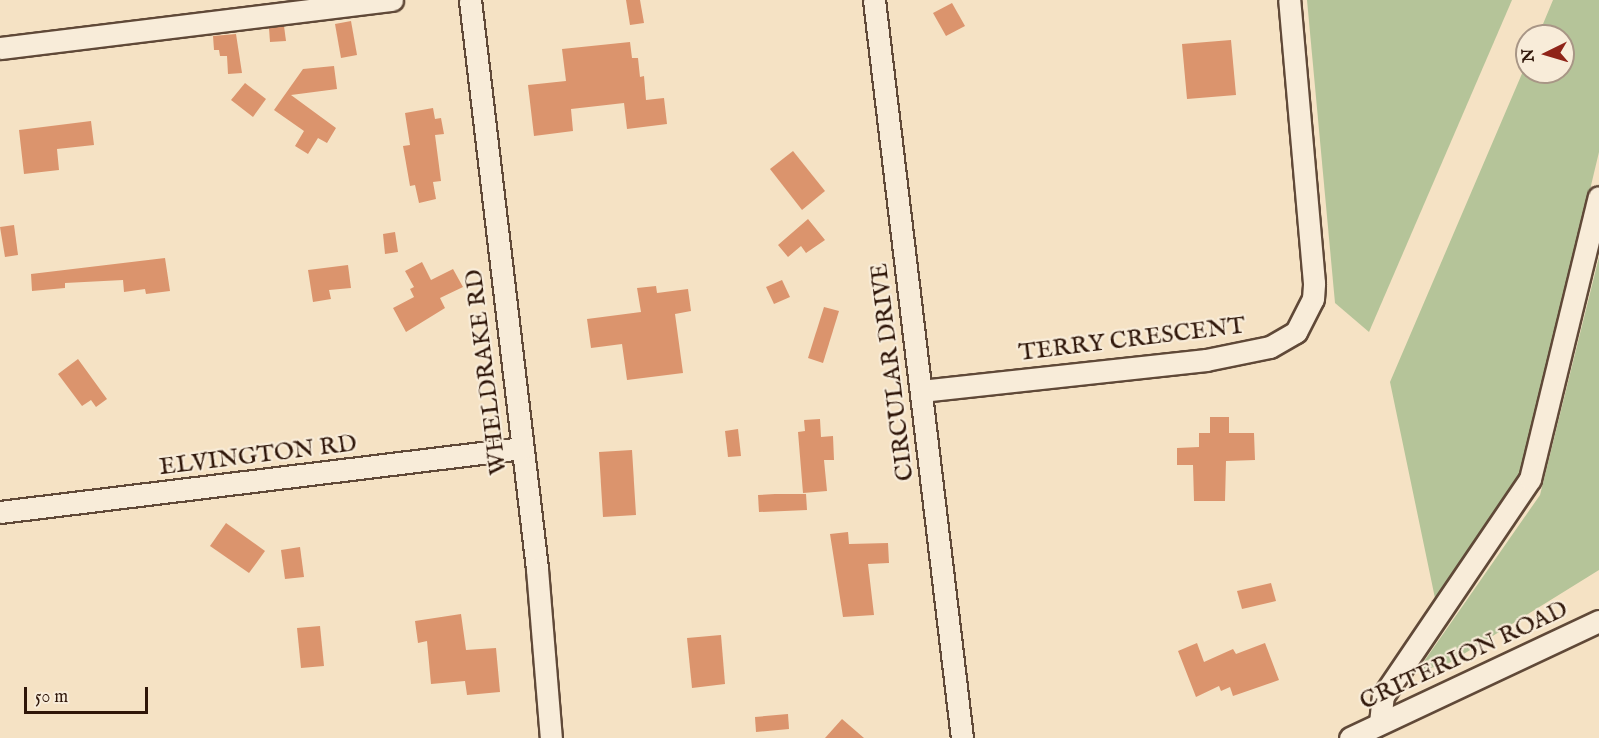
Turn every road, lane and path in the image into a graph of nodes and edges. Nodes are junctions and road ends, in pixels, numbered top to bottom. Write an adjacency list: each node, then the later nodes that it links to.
1 (392, 0): 5 (street)
2 (470, 0): 8 (street, WHELDRAKE RD)
3 (874, 0): 7 (street, CIRCULAR DRIVE)
4 (1289, 0): 7 (street, TERRY CRESCENT)
5 (0, 48)
6 (1599, 197): 11 (street)
7 (921, 391): 13 (street, CIRCULAR DRIVE)
8 (522, 448): 9 (street, ELVINGTON RD); 12 (street, WHELDRAKE RD)
9 (0, 512)
10 (1599, 621): 11 (street, CRITERION ROAD)
11 (1380, 723): 14 (street, CRITERION ROAD)
12 (551, 738)
13 (962, 738)
14 (1350, 738)

